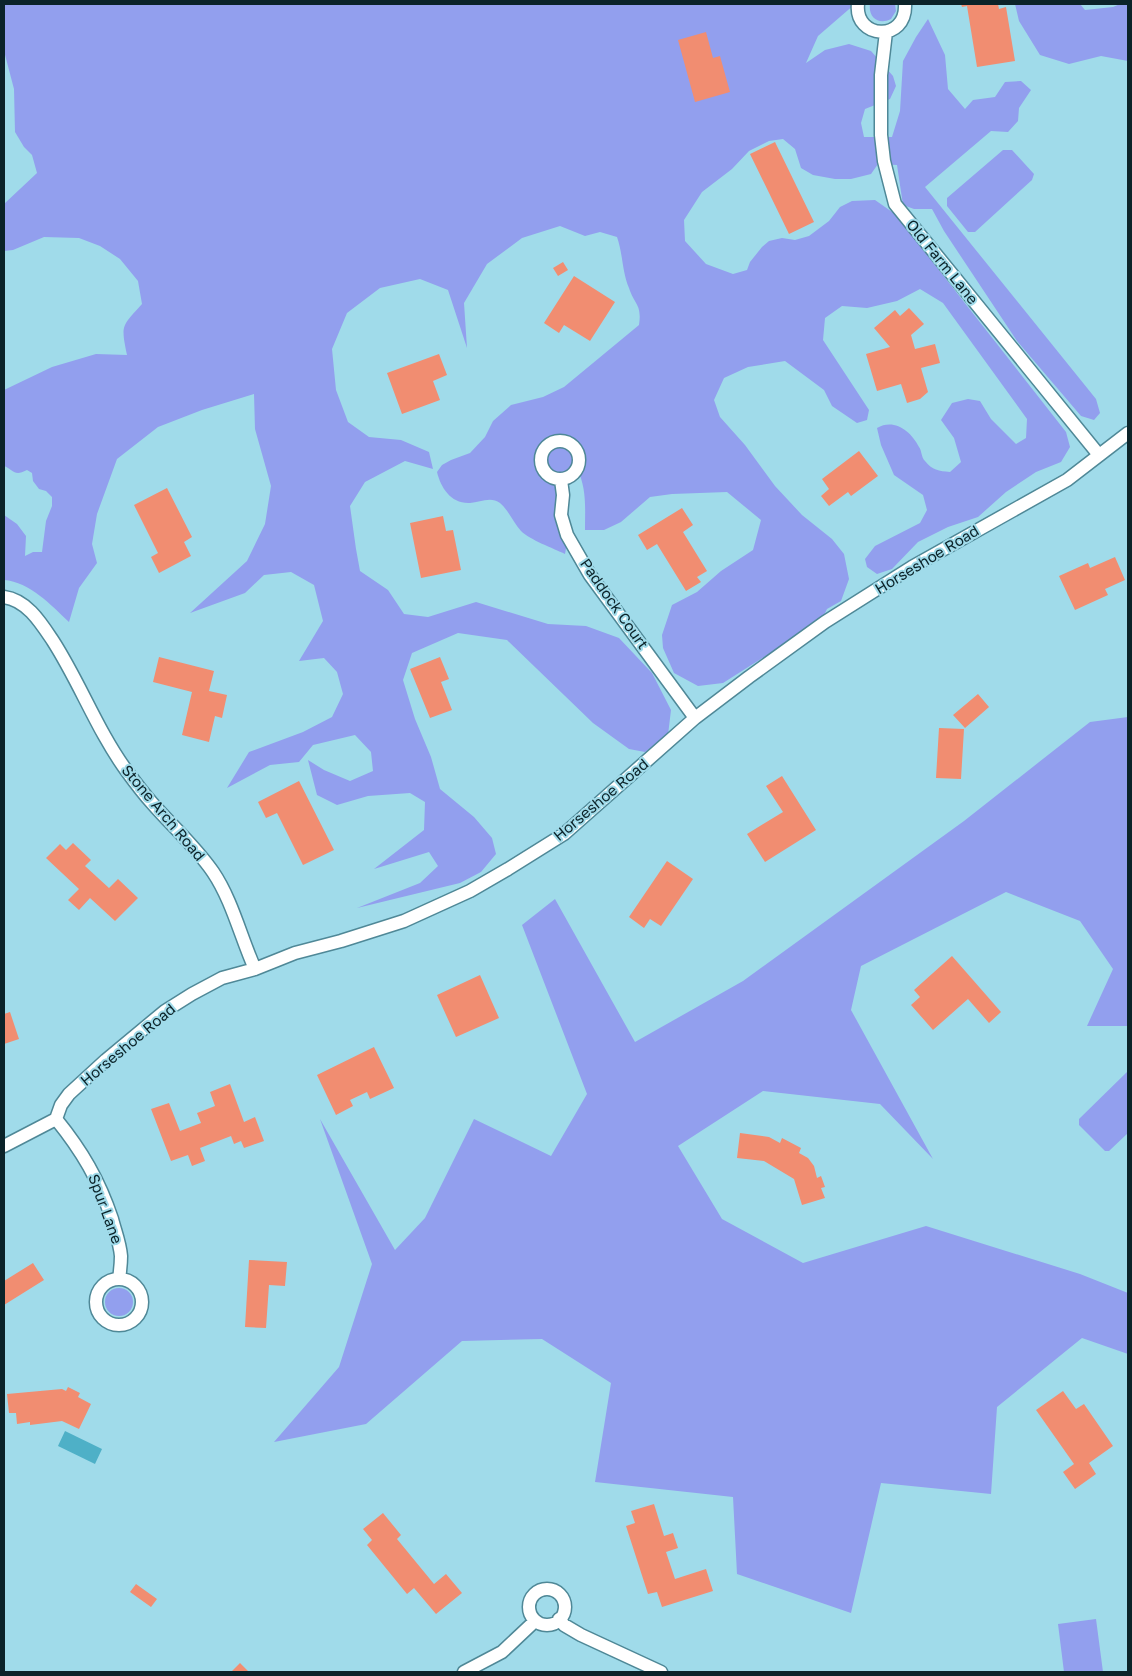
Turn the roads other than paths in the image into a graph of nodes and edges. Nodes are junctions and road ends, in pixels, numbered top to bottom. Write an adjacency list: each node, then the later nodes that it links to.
1 (858, 4): 3 (street)
2 (905, 4): 3 (street)
3 (886, 32): 5 (street, Old Farm Lane)
4 (1128, 433): 5 (street, Horseshoe Road)
5 (1099, 455): 8 (street, Horseshoe Road)
6 (561, 480): 8 (street, Paddock Court)
7 (4, 597): 9 (street, Stone Arch Road)
8 (695, 718): 9 (street, Horseshoe Road)
9 (255, 969): 10 (street, Horseshoe Road)
10 (56, 1119): 11 (street); 12 (street, Spur Lane)
11 (4, 1146)
12 (119, 1279)
13 (559, 1619): 14 (street); 14 (street); 16 (street)
14 (536, 1621): 15 (street)
15 (464, 1672)
16 (661, 1672)

